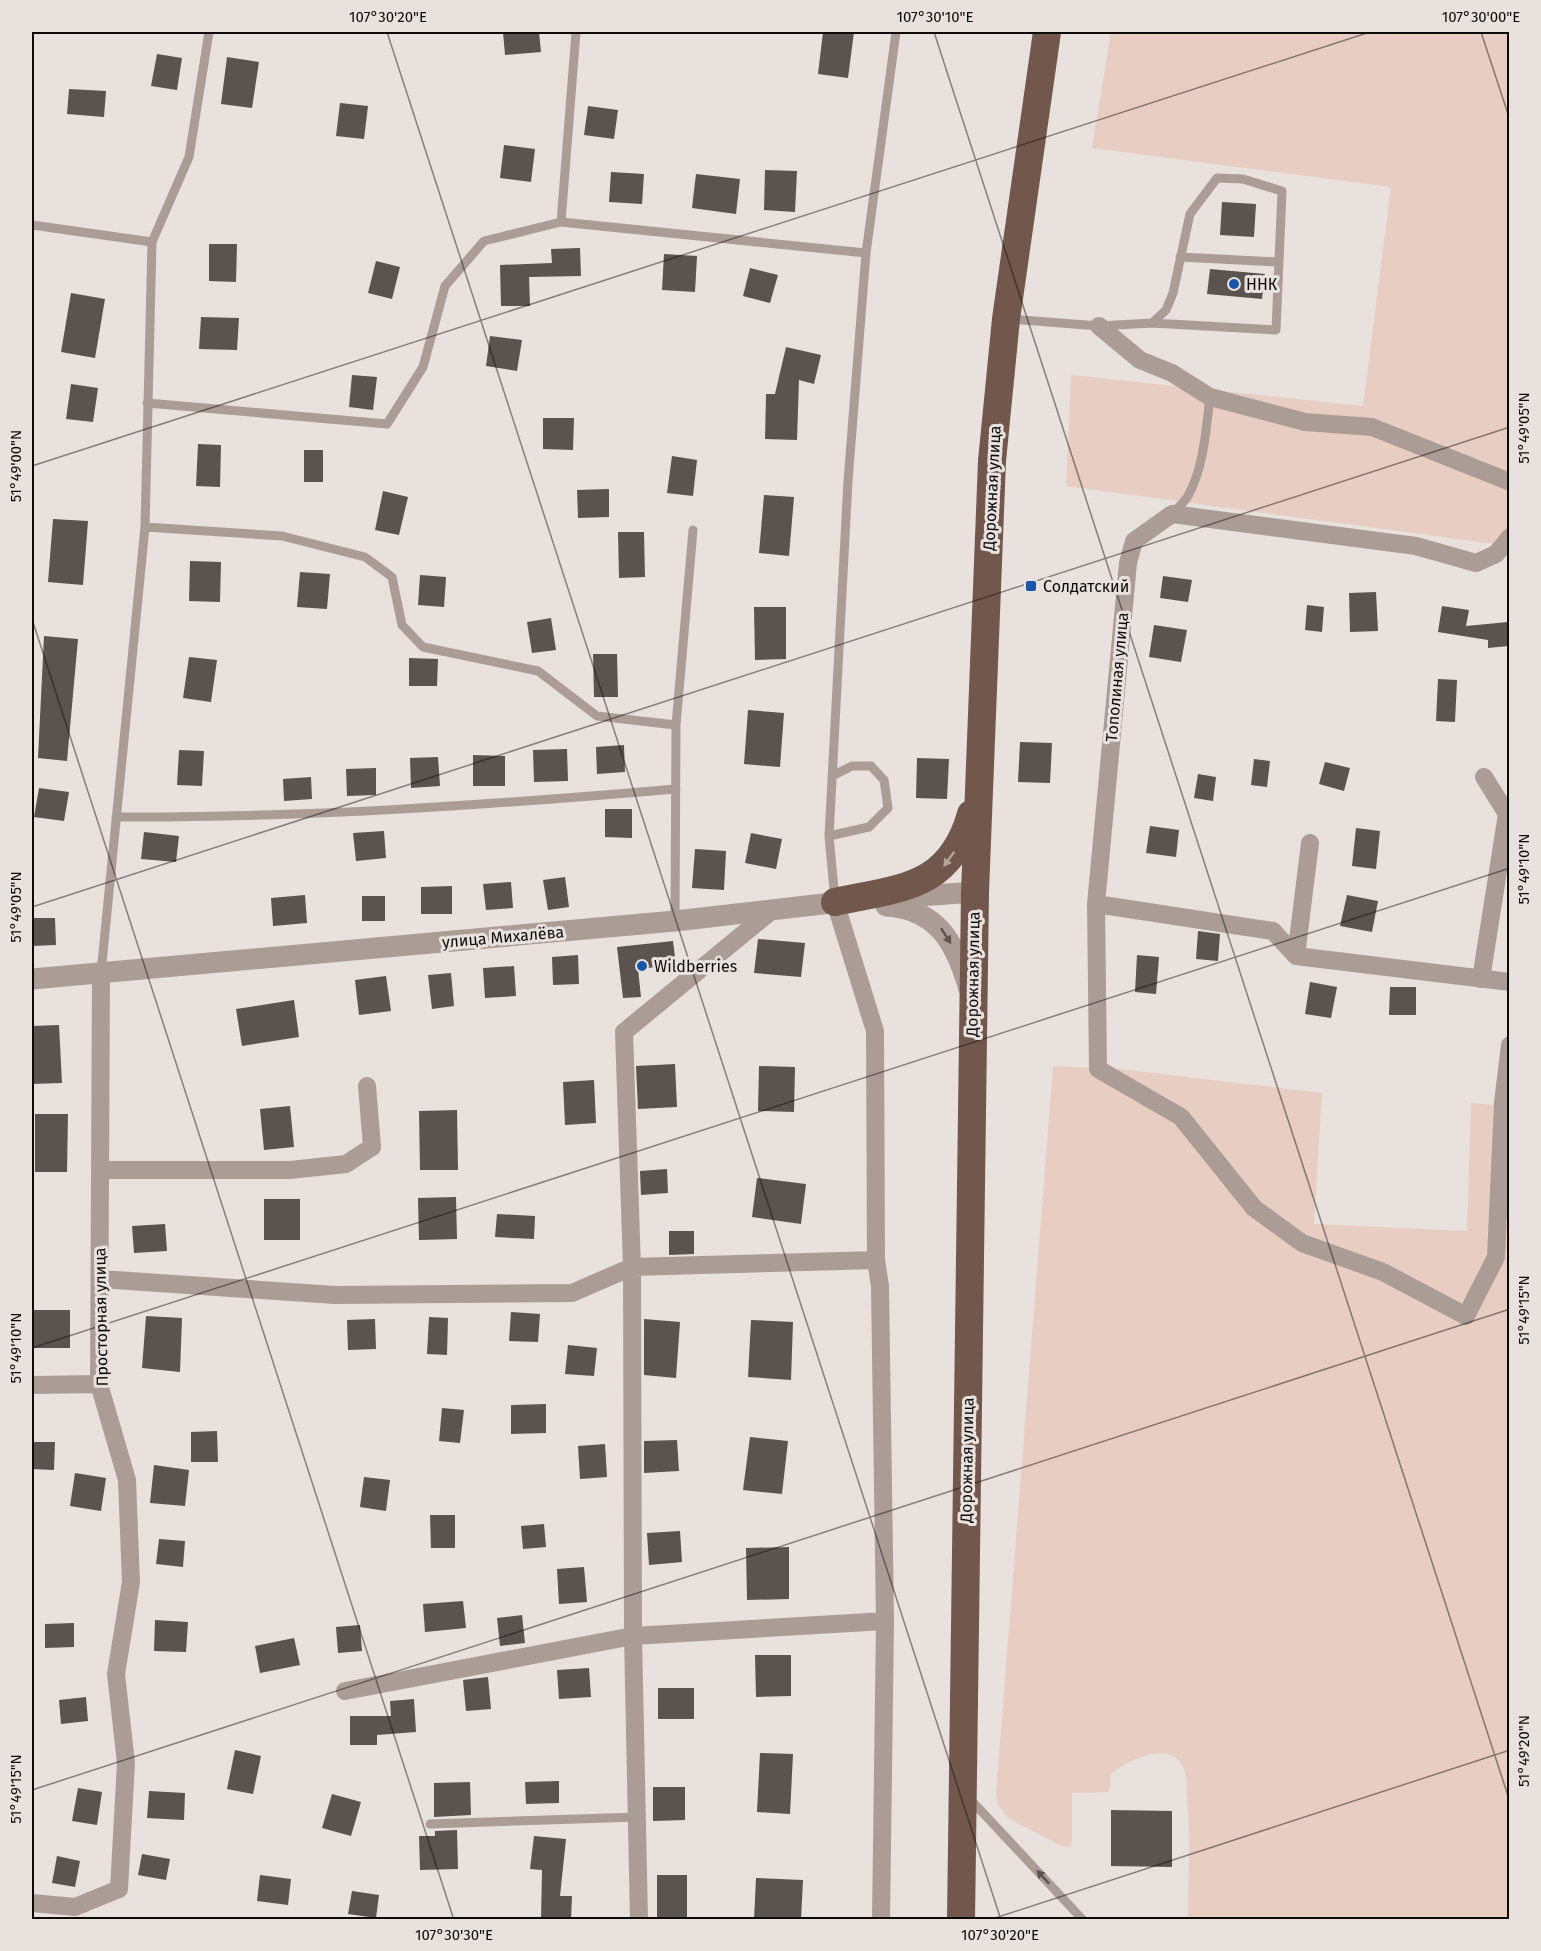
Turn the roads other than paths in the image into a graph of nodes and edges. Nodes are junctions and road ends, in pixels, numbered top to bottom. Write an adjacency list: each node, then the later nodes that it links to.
1 (209, 32): 7 (lane)
2 (576, 32): 5 (lane)
3 (896, 32): 8 (lane)
4 (1047, 32): 11 (highway, Дорожная улица)
5 (561, 222): 8 (lane); 15 (lane)
6 (32, 225): 7 (lane)
7 (152, 242): 15 (lane)
8 (866, 253): 22 (lane)
9 (1180, 257): 10 (lane); 10 (lane); 12 (lane)
10 (1280, 262): 12 (lane)
11 (1006, 319): 13 (lane); 24 (highway, Дорожная улица)
12 (1152, 323): 13 (lane)
13 (1099, 326): 14 (street)
14 (1210, 397): 16 (street); 17 (lane)
15 (147, 403): 18 (lane)
16 (1509, 482)
17 (1172, 514): 20 (street); 32 (street, Тополиная улица)
18 (145, 527): 21 (lane); 27 (lane)
19 (693, 530): 21 (lane)
20 (1509, 537)
21 (676, 725): 25 (lane)
22 (832, 776): 28 (lane); 28 (lane)
23 (1484, 777): 26 (street)
24 (979, 786): 30 (highway, Дорожная улица); 31 (highway, one-way to 31)
25 (676, 789): 27 (lane); 34 (lane)
26 (1508, 814): 37 (street)
27 (116, 817): 36 (lane)
28 (828, 836): 31 (lane)
29 (1310, 843): 35 (street)
30 (975, 892): 31 (street, улица Михалёва); 40 (highway, Дорожная улица)
31 (835, 902): 33 (street, улица Михалёва); 40 (street, one-way to 40); 44 (street)
32 (1096, 904): 35 (street); 41 (street, Тополиная улица)
33 (770, 912): 34 (street, улица Михалёва); 45 (street)
34 (675, 921): 36 (street, улица Михалёва)
35 (1296, 956): 37 (street)
36 (101, 973): 38 (street, улица Михалёва); 43 (street, Просторная улица)
37 (1481, 979): 39 (street)
38 (32, 980)
39 (1509, 982)
40 (973, 1003): 52 (highway, Дорожная улица)
41 (1509, 1045)
42 (367, 1086): 43 (street)
43 (100, 1170): 46 (street, Просторная улица)
44 (876, 1260): 45 (street); 49 (street)
45 (632, 1267): 46 (street); 50 (street)
46 (100, 1279): 47 (street, Просторная улица)
47 (99, 1384): 48 (street); 55 (street, Просторная улица)
48 (32, 1385)
49 (885, 1621): 50 (street); 57 (street)
50 (633, 1636): 51 (street); 53 (street)
51 (345, 1691)
52 (963, 1791): 58 (highway, Дорожная улица); 59 (lane, one-way to 52)
53 (637, 1817): 54 (lane); 56 (street)
54 (430, 1824)
55 (32, 1903)
56 (639, 1920)
57 (881, 1920)
58 (961, 1920)
59 (1083, 1920)

